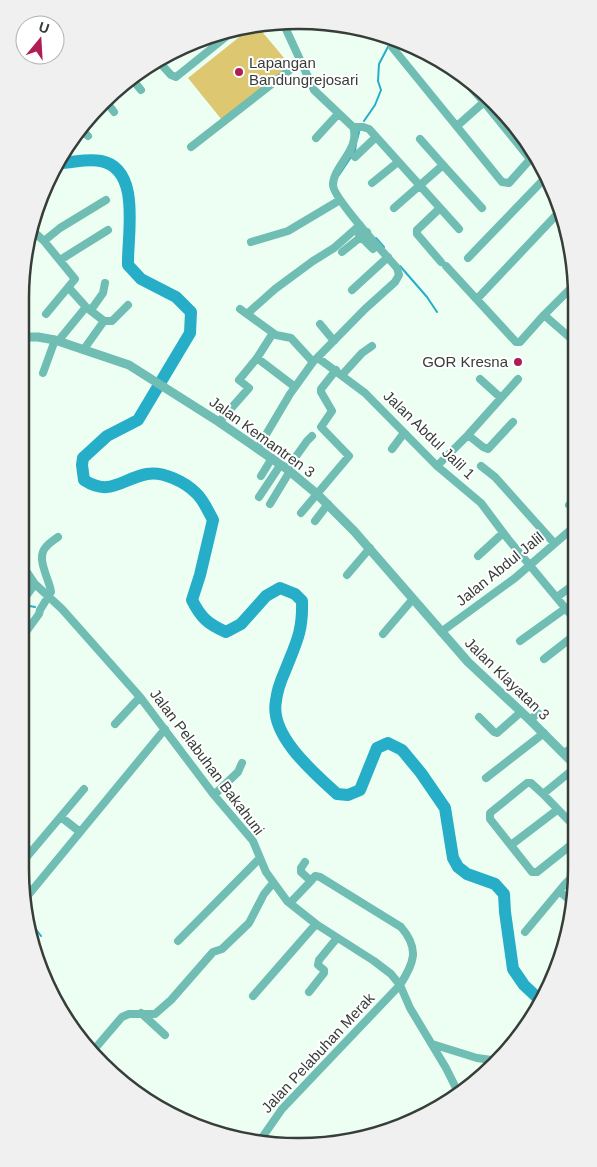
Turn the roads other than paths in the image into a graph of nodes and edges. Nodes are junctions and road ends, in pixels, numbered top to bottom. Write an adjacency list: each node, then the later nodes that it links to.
1 (286, 29): 4 (street)
2 (222, 40): 5 (street)
3 (392, 47): 13 (street)
4 (300, 62): 12 (street); 19 (street)
5 (163, 66)
6 (135, 83): 7 (street)
7 (141, 90)
8 (483, 103): 13 (street)
9 (110, 106): 10 (street)
10 (114, 112)
11 (493, 113): 18 (street)
12 (338, 114): 14 (street); 16 (street)
13 (457, 126): 21 (street)
14 (353, 127): 15 (street); 28 (street)
15 (376, 137): 20 (street); 22 (street)
16 (316, 138)
17 (420, 139): 23 (street)
18 (516, 139)
19 (191, 147)
20 (355, 157)
21 (529, 160)
22 (398, 162): 25 (street); 26 (street)
23 (443, 165): 26 (street); 30 (street)
24 (541, 182): 42 (street)
25 (372, 183)
26 (419, 185): 29 (street); 31 (street)
27 (106, 200): 37 (street)
28 (340, 200): 35 (street); 38 (street)
29 (394, 208)
30 (482, 208)
31 (439, 209): 33 (street); 48 (street)
32 (555, 216): 48 (street)
33 (459, 229)
34 (108, 230): 43 (street)
35 (361, 231): 39 (street); 40 (street); 41 (street); 53 (street)
36 (37, 234): 37 (street)
37 (44, 241): 43 (street)
38 (251, 242)
39 (373, 249)
40 (342, 252)
41 (388, 257): 46 (street); 61 (street)
42 (468, 258)
43 (60, 260): 45 (street)
44 (105, 283): 50 (street)
45 (69, 288): 50 (street); 52 (street)
46 (352, 290)
47 (568, 291): 54 (street)
48 (477, 299): 54 (street)
49 (128, 305): 55 (street)
50 (88, 308): 55 (street); 60 (street)
51 (240, 309): 53 (street, Jalan Abdul Jalil 1)
52 (46, 314)
53 (247, 314): 57 (street, Jalan Abdul Jalil 1)
54 (544, 315): 58 (street)
55 (104, 321): 63 (street)
56 (320, 324): 61 (street)
57 (273, 333): 64 (street); 65 (street, Jalan Abdul Jalil 1)
58 (568, 334)
59 (29, 337): 60 (street, Jalan Kemantren 3)
60 (57, 340): 63 (street, Jalan Kemantren 3); 66 (street)
61 (334, 341): 65 (street)
62 (372, 346): 67 (street)
63 (84, 349): 72 (street, Jalan Kemantren 3)
64 (257, 358): 70 (street); 72 (street)
65 (316, 360): 67 (street, Jalan Abdul Jalil 1); 70 (street)
66 (42, 373)
67 (339, 373): 74 (street, Jalan Abdul Jalil 1); 84 (street)
68 (480, 379): 71 (street)
69 (518, 379): 71 (street)
70 (295, 387): 77 (street)
71 (501, 398): 75 (street)
72 (219, 422): 77 (street, Jalan Kemantren 3)
73 (513, 422): 75 (street)
74 (404, 433): 78 (street); 80 (street, Jalan Abdul Jalil 1)
75 (468, 435): 80 (street)
76 (312, 436): 82 (street)
77 (258, 448): 79 (street, Jalan Kemantren 3)
78 (392, 449)
79 (272, 458): 82 (street, Jalan Kemantren 3); 83 (street)
80 (437, 466): 91 (street, Jalan Abdul Jalil 1)
81 (481, 466): 93 (street)
82 (286, 468): 84 (street, Jalan Kemantren 3); 85 (street); 86 (street)
83 (261, 476)
84 (317, 494): 87 (street, Jalan Kemantren 3); 88 (street)
85 (258, 497)
86 (270, 504)
87 (328, 504): 89 (street); 94 (street, Jalan Kemantren 3)
88 (301, 513)
89 (316, 521)
90 (568, 532): 93 (street, Jalan Abdul Jalil)
91 (504, 533): 95 (street); 96 (street, Jalan Abdul Jalil 1)
92 (58, 537): 102 (street)
93 (554, 543): 96 (street, Jalan Abdul Jalil)
94 (370, 548): 97 (street); 104 (street, Jalan Kemantren 3)
95 (478, 556)
96 (530, 566): 103 (street, Jalan Abdul Jalil 1); 108 (street, Jalan Abdul Jalil)
97 (347, 574)
98 (29, 575): 99 (street, Jalan Pelabuhan Bakahuni)
99 (35, 584): 101 (street); 102 (street, Jalan Pelabuhan Bakahuni)
100 (568, 589): 103 (street)
101 (29, 592)
102 (49, 597): 107 (street); 113 (street, Jalan Pelabuhan Bakahuni)
103 (557, 597): 105 (street, Jalan Abdul Jalil 1)
104 (412, 600): 108 (street, Jalan Kemantren 3); 109 (street)
105 (566, 608): 106 (street, Jalan Abdul Jalil 1); 111 (street)
106 (568, 611)
107 (29, 628)
108 (441, 632): 114 (street, Jalan Klayatan 3)
109 (383, 634)
110 (568, 640): 112 (street)
111 (520, 641)
112 (544, 659)
113 (140, 696): 118 (street); 119 (street, Jalan Pelabuhan Bakahuni)
114 (521, 712): 116 (street); 117 (street, Jalan Klayatan 3)
115 (538, 713): 117 (street)
116 (480, 717)
117 (530, 720): 120 (street, Jalan Klayatan 3)
118 (115, 724)
119 (165, 729): 129 (street, Jalan Pelabuhan Bakahuni); 133 (street)
120 (544, 734): 122 (street, Jalan Klayatan 3); 126 (street)
121 (568, 750): 122 (street)
122 (564, 753): 123 (street, Jalan Klayatan 3)
123 (568, 757)
124 (242, 762): 129 (street)
125 (568, 773): 128 (street)
126 (486, 778)
127 (84, 789): 131 (street)
128 (543, 794): 130 (street); 134 (street)
129 (214, 795): 137 (street, Jalan Pelabuhan Bakahuni)
130 (557, 810): 132 (street); 134 (street)
131 (61, 817): 133 (street); 136 (street)
132 (568, 820)
133 (80, 832): 143 (street)
134 (511, 845): 135 (street)
135 (568, 847)
136 (29, 854)
137 (260, 858): 141 (street, Jalan Pelabuhan Bakahuni); 149 (street)
138 (305, 862): 139 (street)
139 (311, 881): 145 (street); 150 (street, Jalan Pelabuhan Merak)
140 (568, 881): 142 (street)
141 (273, 883): 145 (street, Jalan Pelabuhan Bakahuni); 153 (street)
142 (559, 891): 144 (street); 147 (street)
143 (30, 893)
144 (567, 898)
145 (290, 904): 146 (street, Jalan Pelabuhan Bakahuni)
146 (316, 924): 148 (street, Jalan Pelabuhan Bakahuni); 152 (street)
147 (525, 932)
148 (337, 938): 150 (street, Jalan Pelabuhan Bakahuni); 151 (street)
149 (178, 940)
150 (400, 985): 155 (street, Jalan Pelabuhan Bakahuni); 159 (street, Jalan Pelabuhan Merak)
151 (309, 992)
152 (254, 996)
153 (141, 1013): 154 (street); 156 (street)
154 (165, 1035)
155 (432, 1044): 157 (street); 158 (street, Jalan Pelabuhan Bakahuni)
156 (97, 1047)
157 (488, 1060)
158 (456, 1088)
159 (263, 1136)

